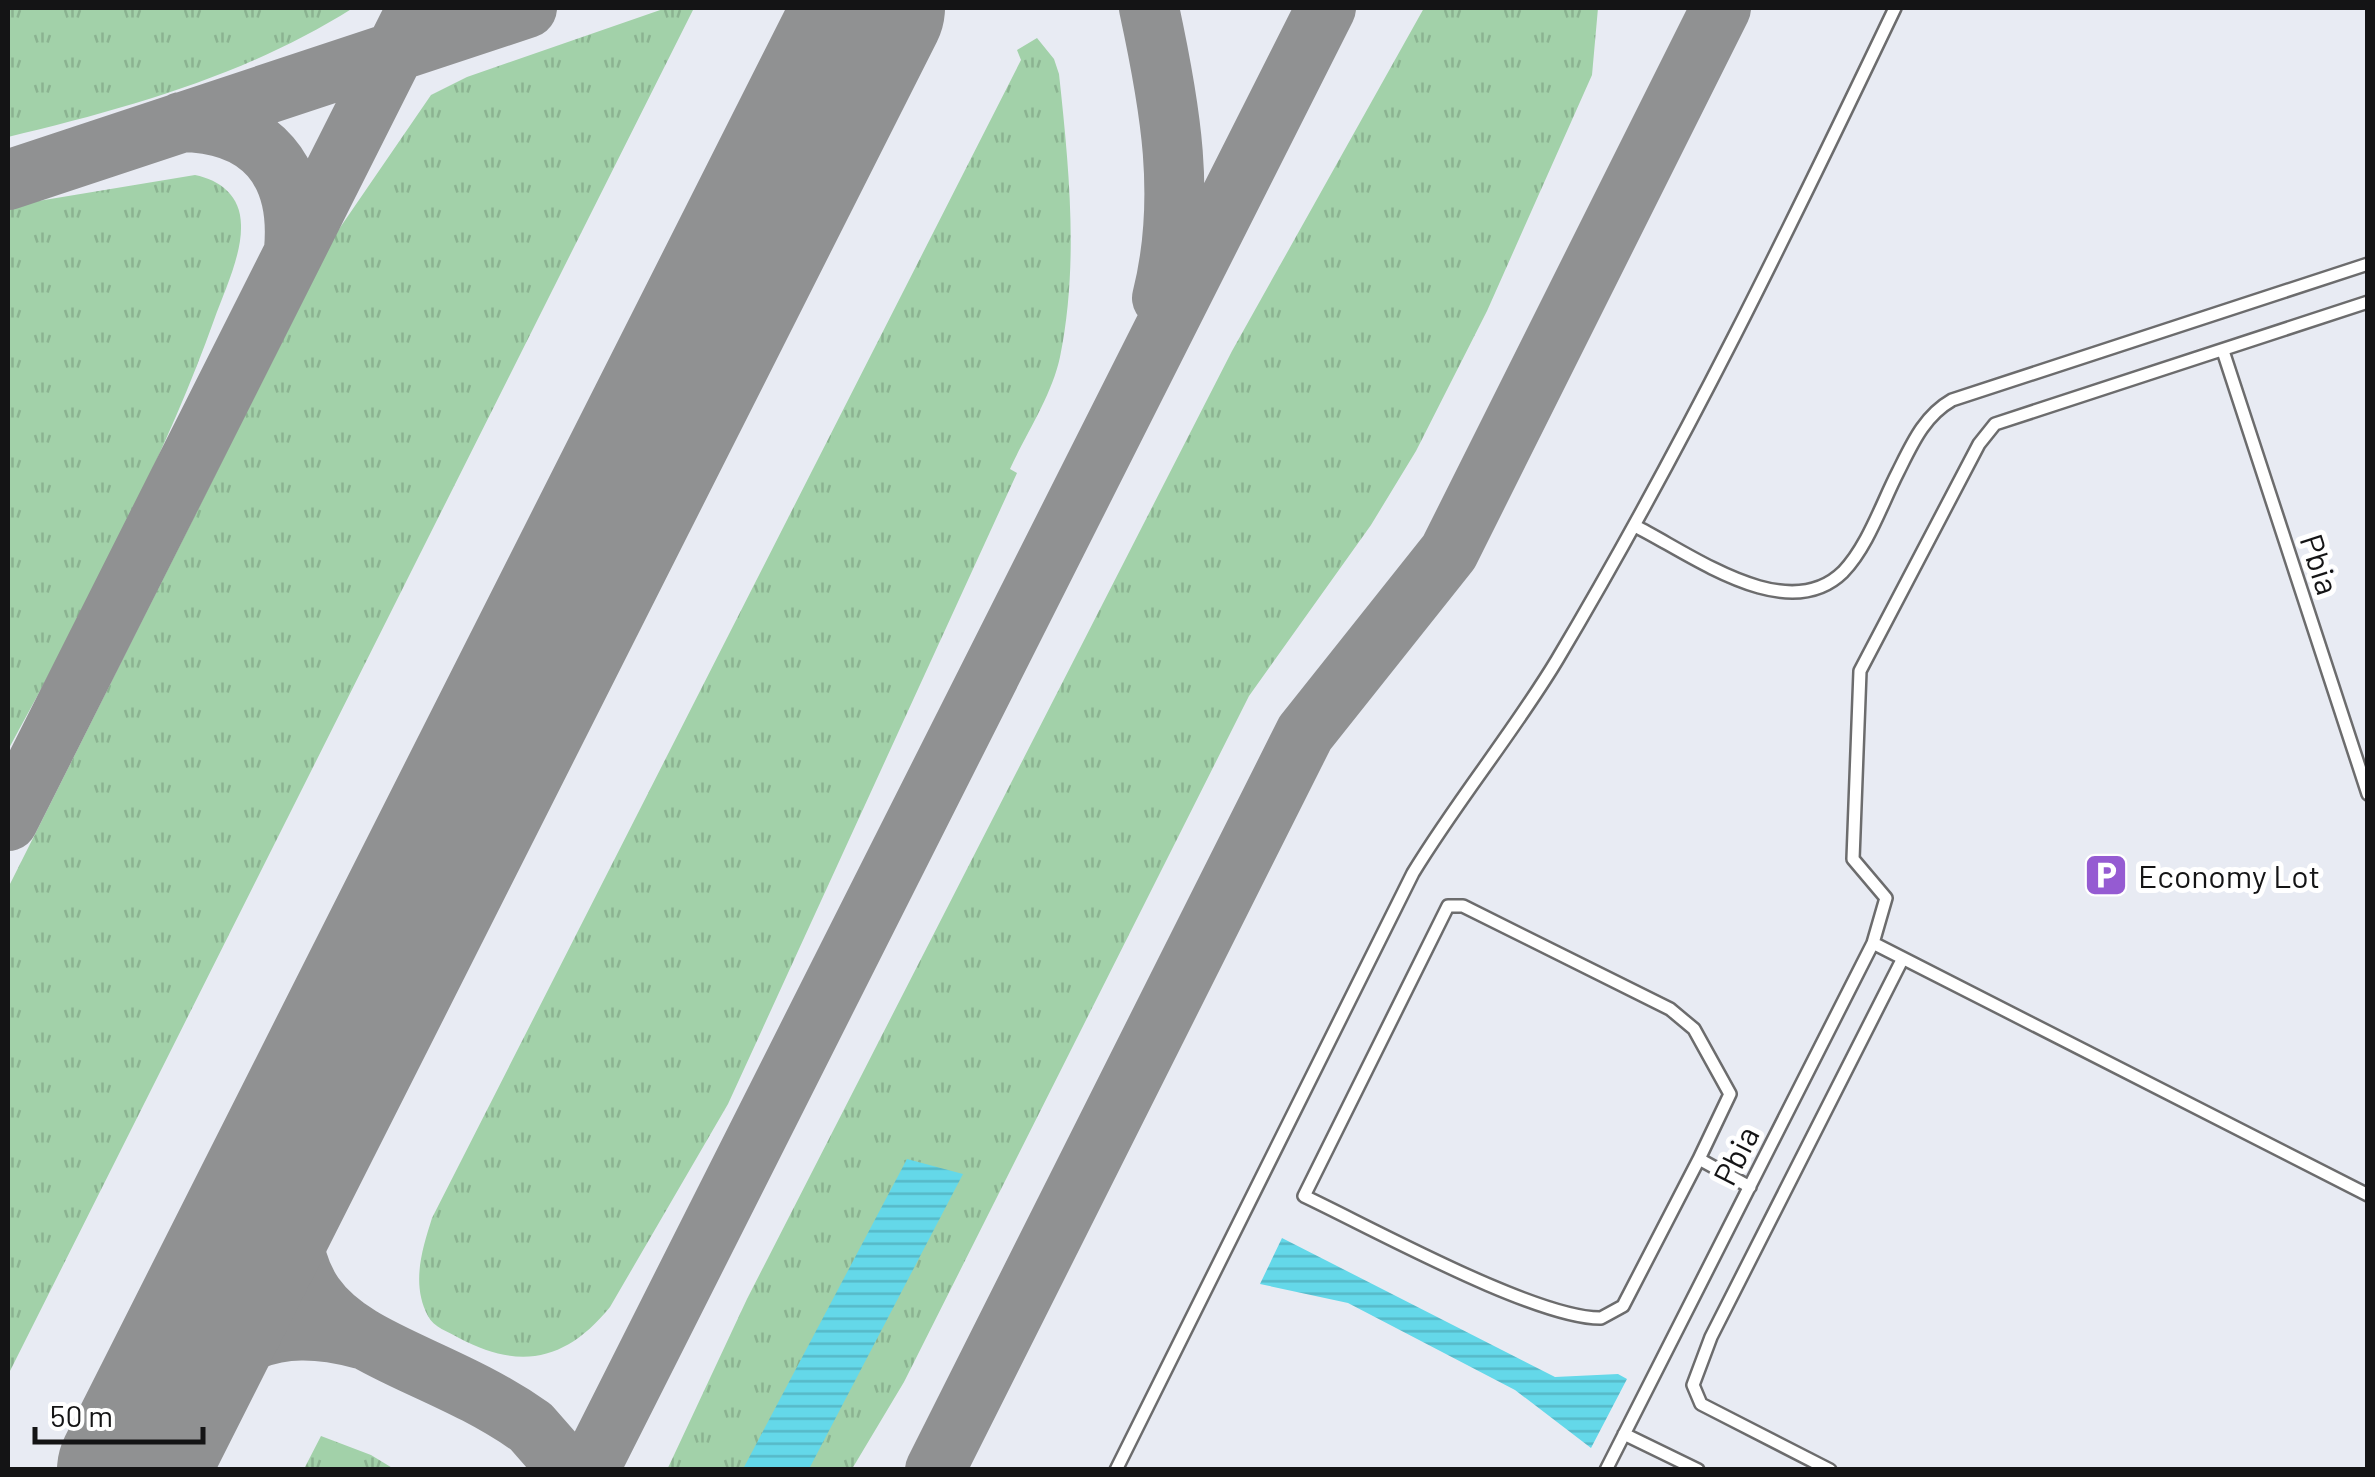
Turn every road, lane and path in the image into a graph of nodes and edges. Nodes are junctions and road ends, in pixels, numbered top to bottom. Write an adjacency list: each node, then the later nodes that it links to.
1 (1895, 8): 5 (lane)
2 (2368, 264): 5 (lane)
3 (2368, 302): 4 (lane)
4 (2223, 351): 6 (lane, Pbia); 7 (lane, Pbia)
5 (1635, 526): 13 (lane)
6 (2368, 794)
7 (1873, 943): 8 (lane); 10 (lane, Pbia)
8 (1902, 960): 11 (lane); 16 (lane)
9 (1699, 1159): 9 (lane); 10 (lane)
10 (1750, 1186): 12 (lane, Pbia)
11 (2368, 1195)
12 (1624, 1434): 14 (lane, Pbia); 15 (lane)
13 (1116, 1470)
14 (1606, 1470)
15 (1698, 1470)
16 (1830, 1470)

